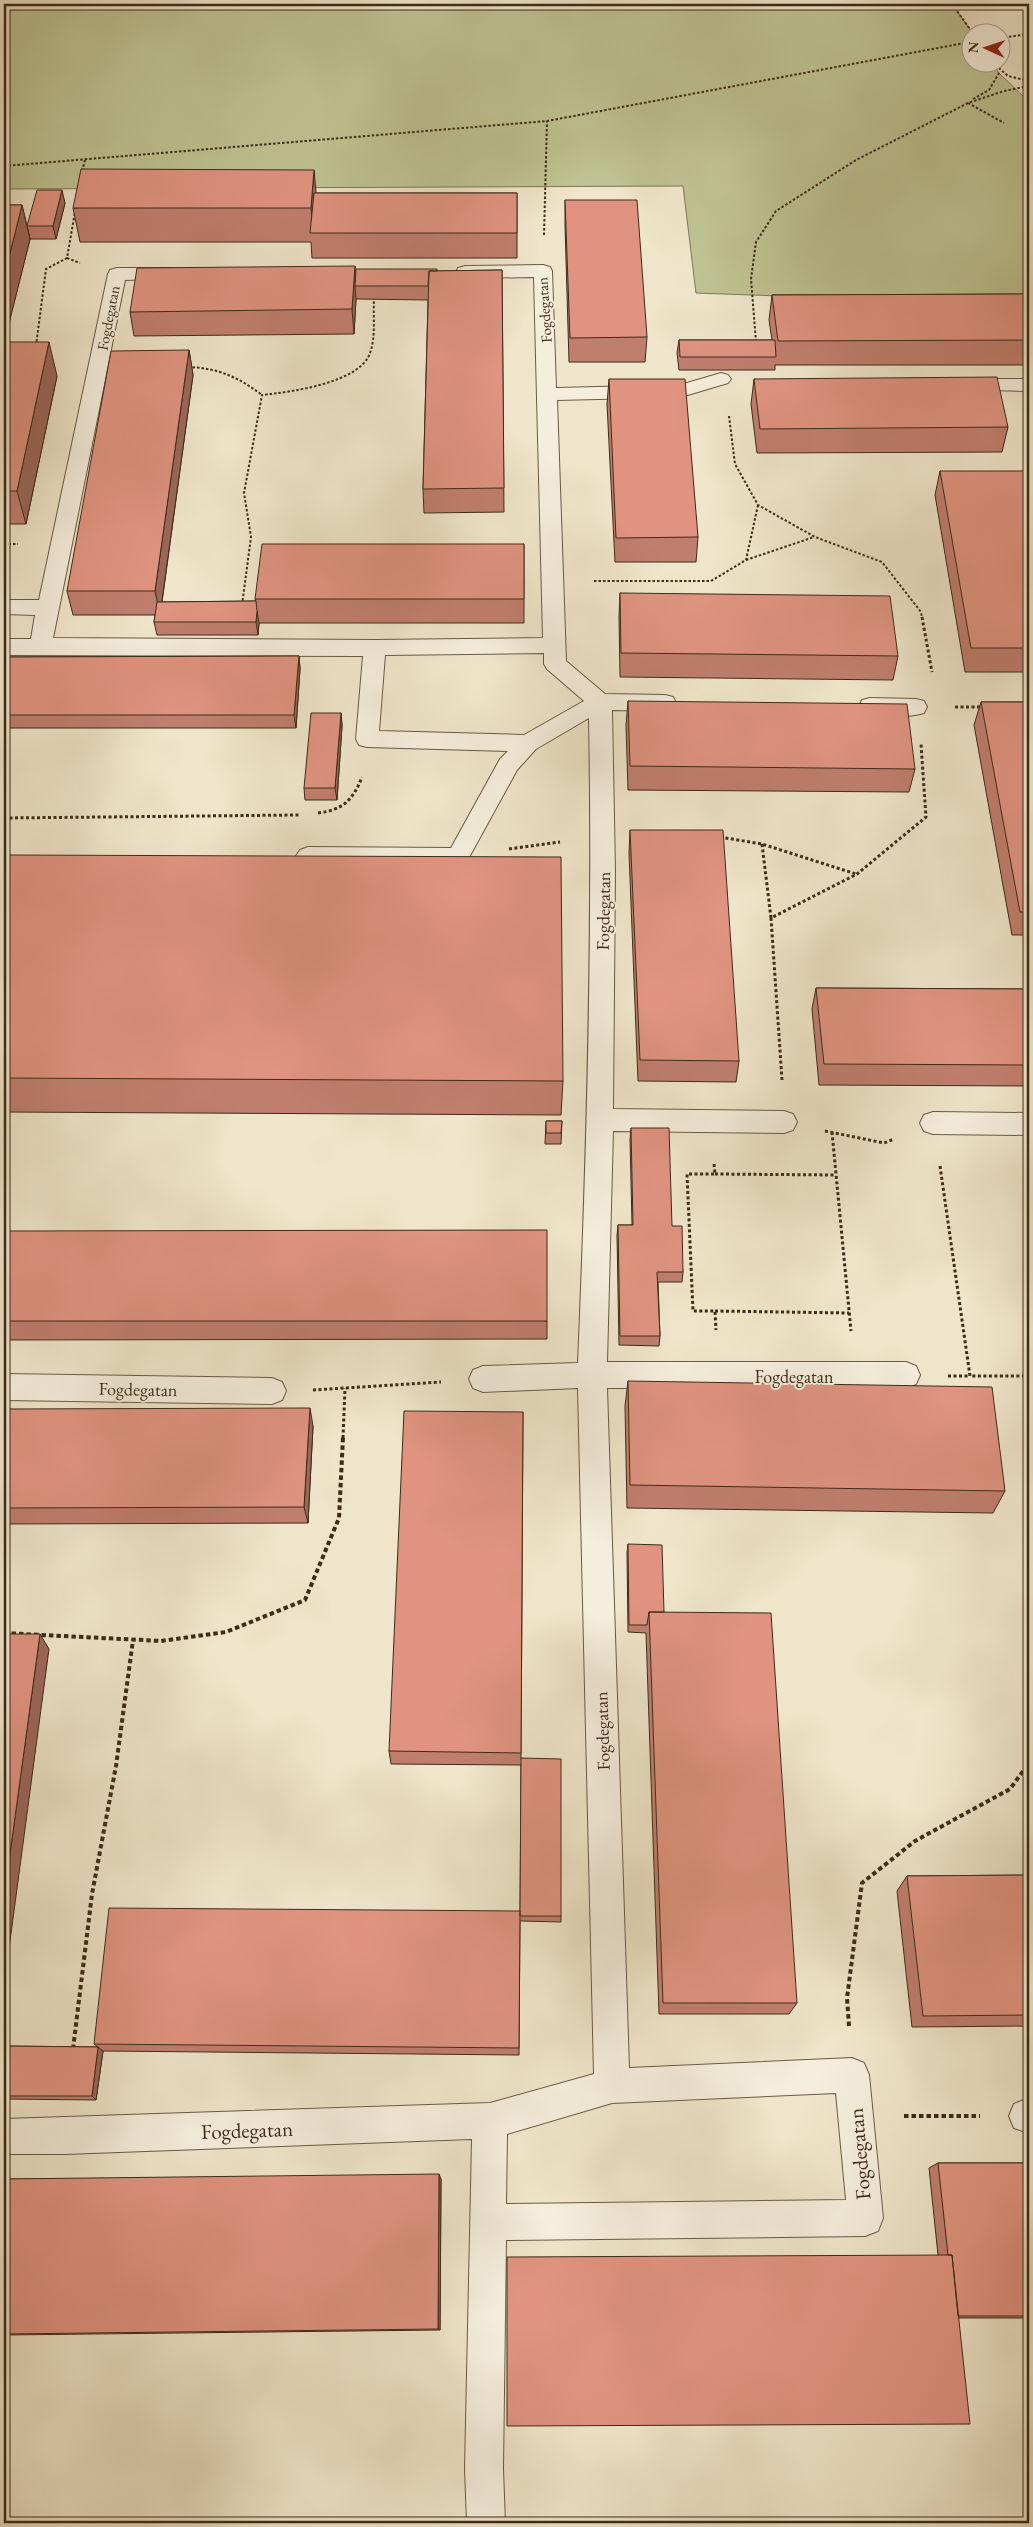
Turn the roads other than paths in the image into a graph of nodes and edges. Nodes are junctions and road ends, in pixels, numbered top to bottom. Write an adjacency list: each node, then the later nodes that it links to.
1 (444, 272): 6 (street, Fogdegatan)
2 (196, 274): 8 (street, Fogdegatan)
3 (721, 379): 6 (street)
4 (938, 384): 5 (street)
5 (1028, 389)
6 (548, 394): 9 (street, Fogdegatan)
7 (4, 607): 8 (street)
8 (48, 608): 10 (street, Fogdegatan)
9 (554, 645): 12 (street); 13 (street, Fogdegatan)
10 (40, 646): 11 (street); 12 (street)
11 (4, 647)
12 (375, 648): 17 (street)
13 (600, 702): 14 (street); 17 (street); 19 (street, Fogdegatan)
14 (689, 704)
15 (847, 706): 16 (street)
16 (927, 707)
17 (528, 743): 18 (street)
18 (290, 856)
19 (601, 1120): 20 (street); 23 (street, Fogdegatan)
20 (784, 1122)
21 (933, 1122): 22 (street)
22 (1029, 1124)
23 (592, 1375): 24 (street, Fogdegatan); 25 (street, Fogdegatan); 28 (street, Fogdegatan)
24 (906, 1375)
25 (483, 1379)
26 (4, 1387): 27 (street, Fogdegatan)
27 (272, 1391)
28 (612, 2086): 29 (street, Fogdegatan); 31 (street, Fogdegatan)
29 (490, 2121): 30 (street, Fogdegatan); 31 (street)
30 (4, 2136)
31 (488, 2222): 32 (street)
32 (486, 2523)

